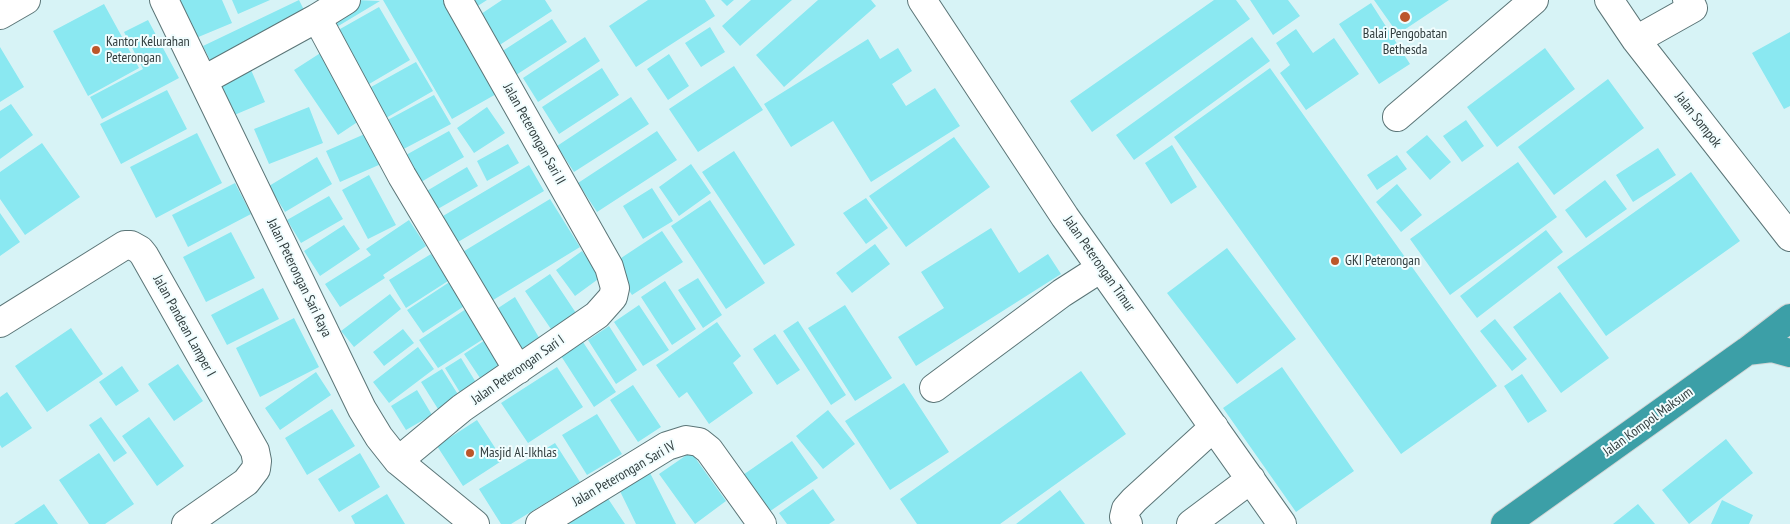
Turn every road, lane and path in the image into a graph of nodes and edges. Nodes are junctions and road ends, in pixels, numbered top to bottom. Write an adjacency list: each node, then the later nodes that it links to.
1 (26, 0): 9 (street)
2 (164, 0): 12 (street, Jalan Peterongan Sari Raya)
3 (346, 0): 10 (street)
4 (458, 0): 15 (street, Jalan Peterongan Sari II)
5 (922, 0): 16 (street, Jalan Peterongan Timur)
6 (1534, 0): 13 (street)
7 (1609, 0): 11 (street, Jalan Sompok)
8 (1696, 3): 11 (street)
9 (0, 15)
10 (317, 18): 12 (street); 21 (street)
11 (1636, 40): 14 (street, Jalan Sompok)
12 (204, 80): 24 (street, Jalan Peterongan Sari Raya)
13 (1397, 117)
14 (1790, 237)
15 (609, 267): 21 (street, Jalan Peterongan Sari I)
16 (1102, 268): 22 (street); 23 (street, Jalan Peterongan Timur)
17 (1790, 318): 19 (highway, Jalan Kompol Maksum)
18 (0, 323): 26 (street, Jalan Pandean Lamper I)
19 (1747, 351): 20 (highway); 33 (highway, Jalan Kompol Maksum)
20 (1790, 353)
21 (518, 370): 24 (street, Jalan Peterongan Sari I)
22 (934, 388)
23 (1214, 427): 25 (street, Jalan Peterongan Timur); 30 (street)
24 (398, 461): 27 (street, Jalan Peterongan Sari Raya)
25 (1250, 479): 31 (street); 32 (street, Jalan Peterongan Timur)
26 (186, 524)
27 (475, 524)
28 (540, 524): 29 (street, Jalan Peterongan Sari IV)
29 (762, 524)
30 (1128, 524)
31 (1191, 524)
32 (1282, 524)
33 (1505, 524)

